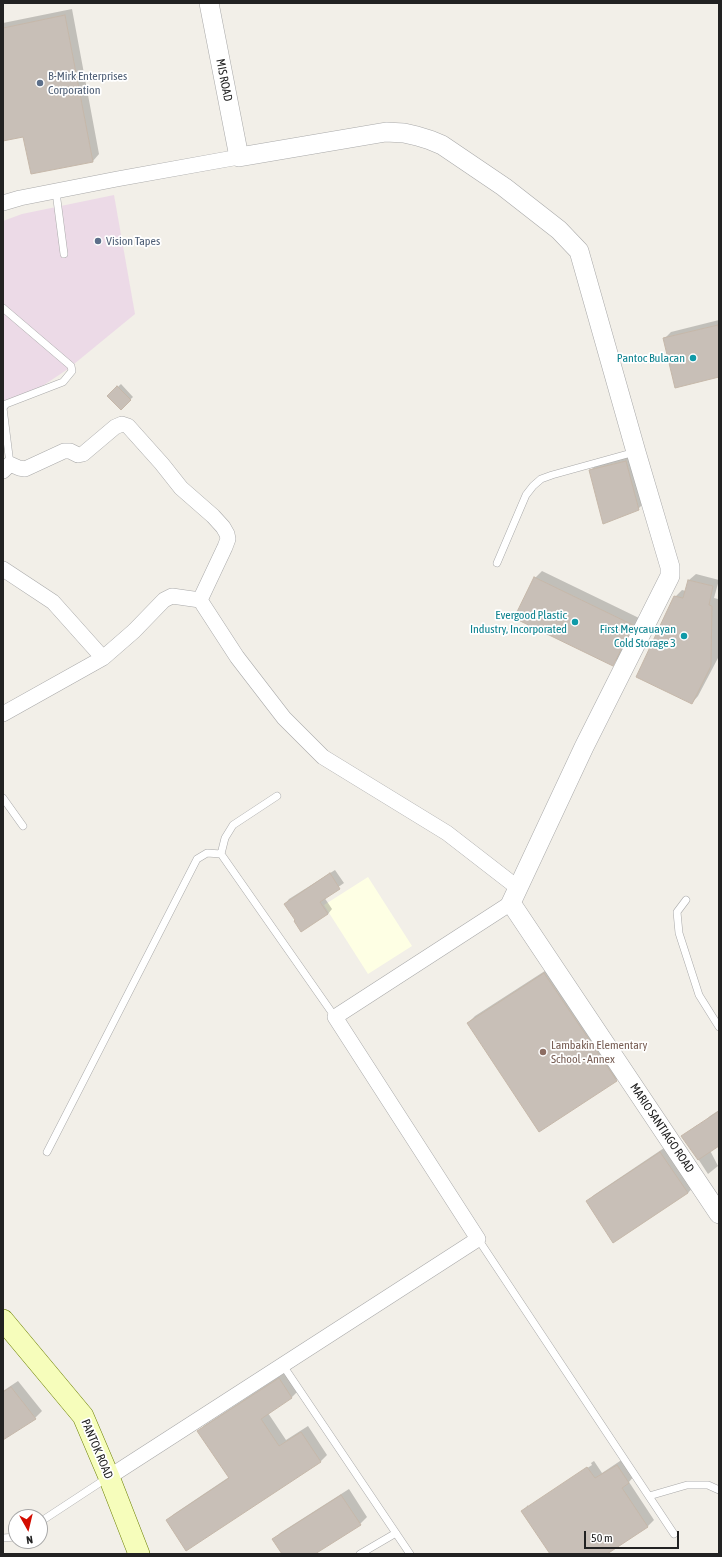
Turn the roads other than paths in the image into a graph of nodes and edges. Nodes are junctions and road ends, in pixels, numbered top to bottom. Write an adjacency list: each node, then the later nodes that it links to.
1 (209, 3): 2 (street, MIS ROAD)
2 (239, 157): 3 (street); 7 (street)
3 (56, 192): 4 (street); 5 (lane)
4 (3, 203)
5 (64, 254)
6 (3, 308): 8 (lane)
7 (636, 452): 9 (lane); 18 (street)
8 (6, 468): 11 (street)
9 (497, 563)
10 (3, 569): 12 (street)
11 (200, 600): 12 (street); 18 (street)
12 (103, 658): 13 (street)
13 (3, 714)
14 (277, 796): 17 (lane)
15 (3, 798): 16 (lane)
16 (23, 826)
17 (221, 854): 20 (lane); 22 (lane)
18 (515, 895): 20 (street); 23 (street, MARIO SANTIAGO ROAD)
19 (686, 900): 21 (lane)
20 (335, 1017): 24 (street)
21 (719, 1027)
22 (47, 1152)
23 (719, 1214)
24 (478, 1239): 26 (street); 29 (lane)
25 (3, 1320): 27 (main road, PANTOK ROAD)
26 (282, 1364): 27 (street); 31 (lane)
27 (109, 1477): 30 (lane); 33 (main road, PANTOK ROAD)
28 (719, 1490): 29 (lane)
29 (649, 1496): 32 (lane)
30 (48, 1517)
31 (396, 1533): 34 (lane); 35 (lane)
32 (674, 1534)
33 (139, 1554)
34 (360, 1554)
35 (410, 1554)

